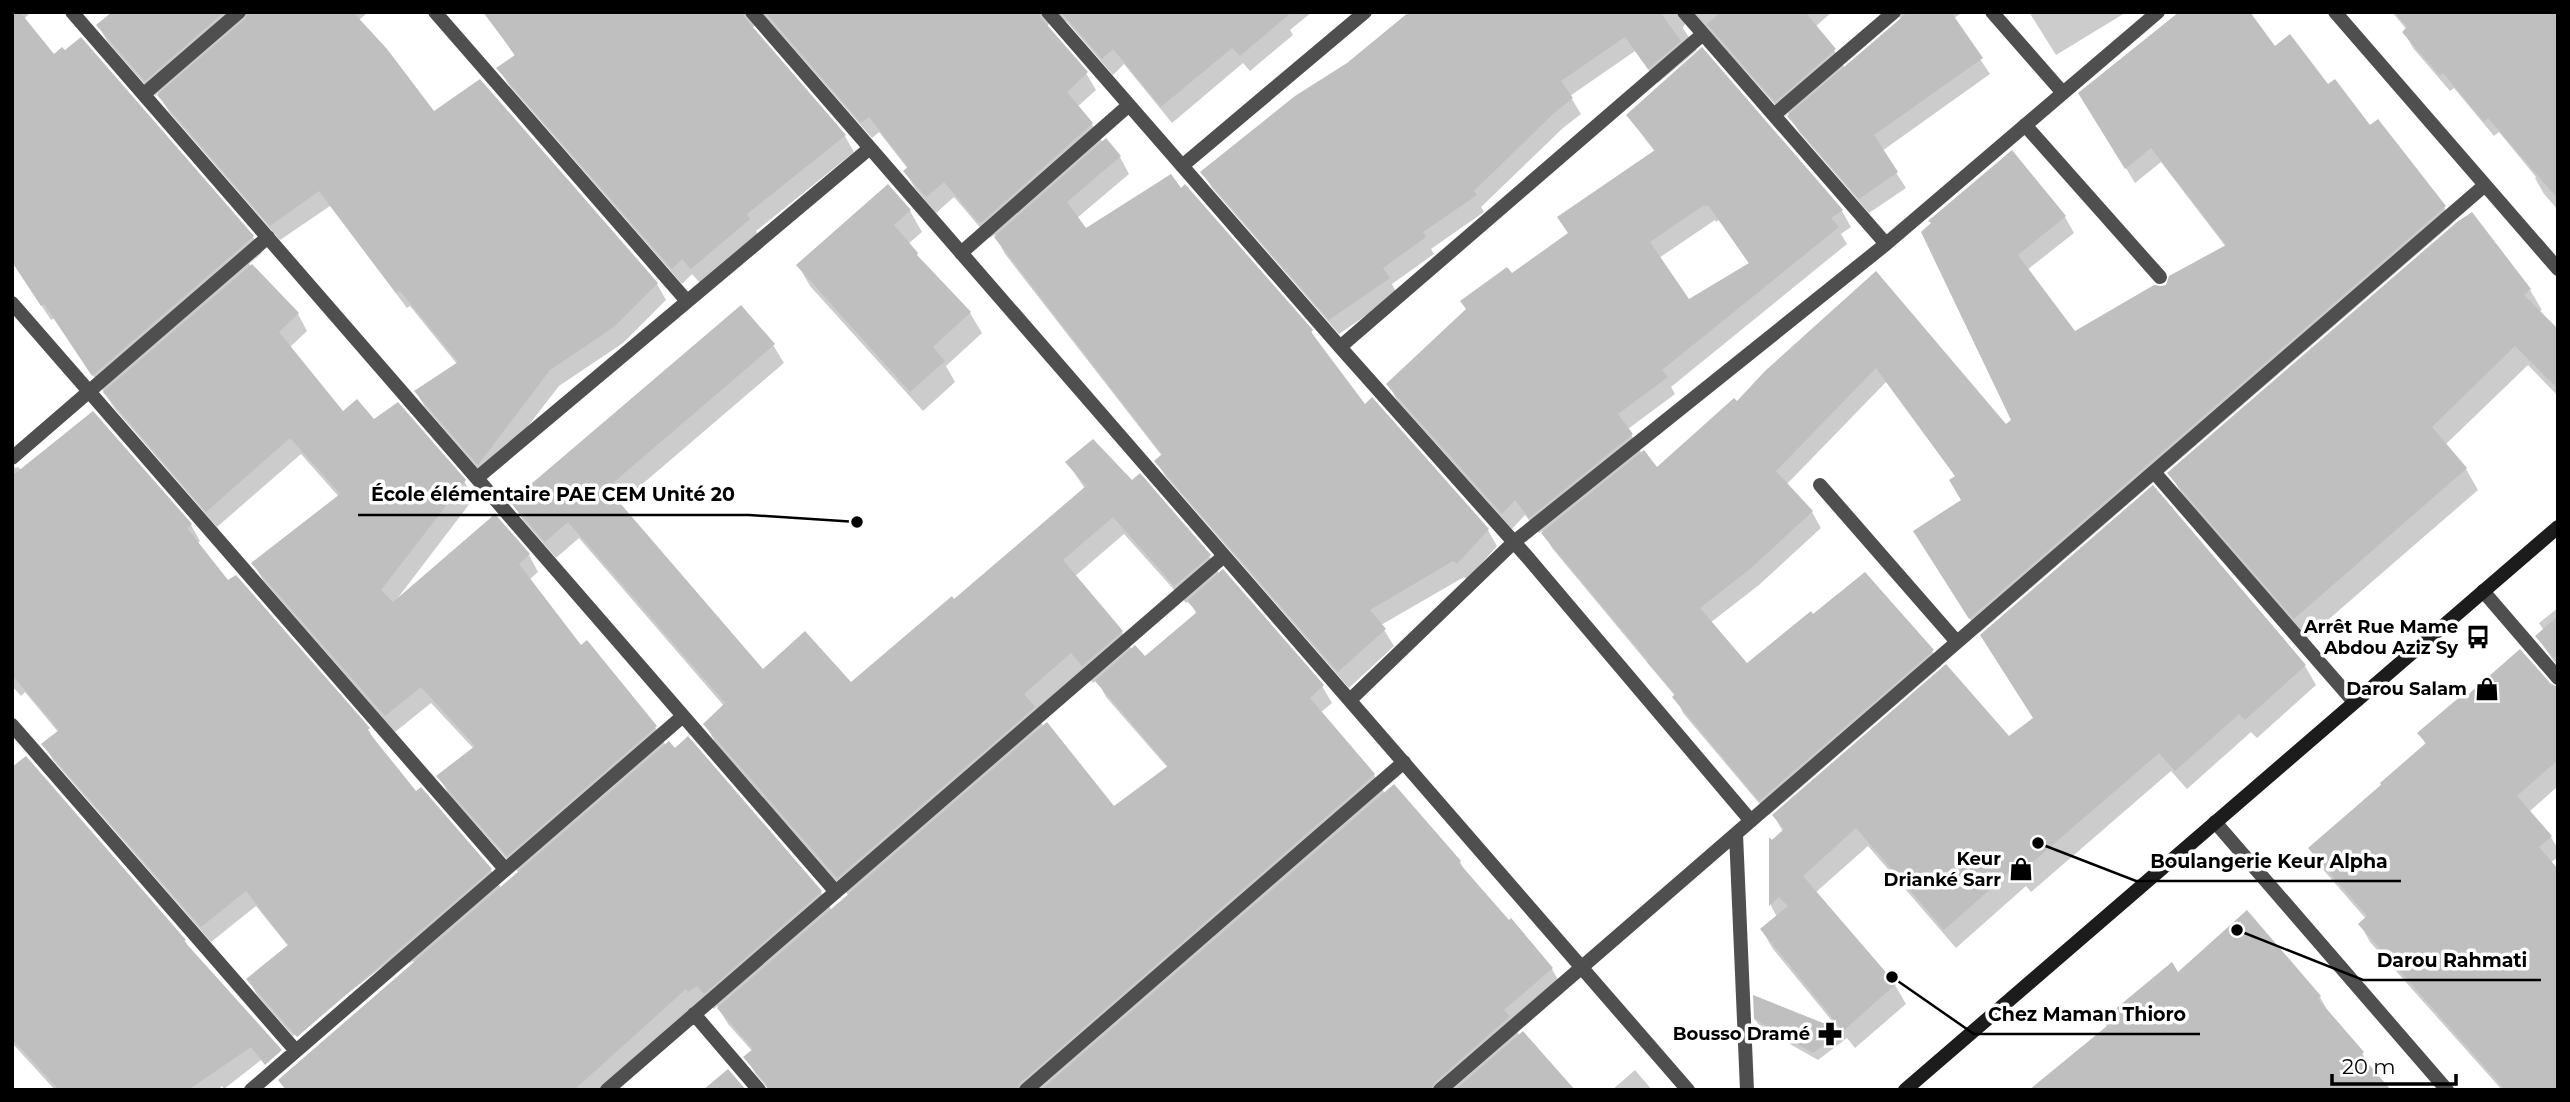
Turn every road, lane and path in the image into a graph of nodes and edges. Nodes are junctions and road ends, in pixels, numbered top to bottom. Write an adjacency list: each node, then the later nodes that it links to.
1 (72, 12): 14 (street)
2 (239, 12): 14 (street)
3 (435, 12): 26 (street)
4 (751, 12): 18 (street)
5 (1048, 12): 15 (street)
6 (1365, 12): 19 (street)
7 (1684, 12): 12 (street)
8 (1894, 12): 16 (street)
9 (1992, 12): 13 (street)
10 (2158, 12): 13 (street)
11 (2335, 12): 20 (street)
12 (1703, 34): 16 (street); 28 (street)
13 (2063, 93): 17 (street)
14 (144, 94): 21 (street)
15 (1129, 105): 19 (street); 23 (street)
16 (1774, 115): 22 (street)
17 (2025, 125): 22 (street); 25 (street)
18 (870, 148): 23 (street); 26 (street)
19 (1182, 166): 28 (street)
20 (2485, 185): 24 (street); 31 (street)
21 (268, 237): 29 (street); 32 (street)
22 (1886, 244): 35 (street)
23 (961, 253): 36 (street)
24 (2558, 269)
25 (2161, 276)
26 (686, 300): 32 (street)
27 (12, 303): 29 (street)
28 (1340, 348): 35 (street)
29 (89, 391): 30 (street); 48 (street)
30 (12, 458)
31 (2154, 472): 38 (street); 41 (street)
32 (477, 478): 42 (street)
33 (1820, 485): 38 (street)
34 (2558, 527): 37 (street)
35 (1514, 542): 40 (street); 45 (street)
36 (1224, 556): 40 (street); 49 (street)
37 (2483, 591): 39 (street); 41 (street)
38 (1957, 642): 45 (street)
39 (2558, 678)
40 (1350, 700): 44 (street)
41 (2354, 702): 46 (street)
42 (683, 716): 48 (street); 49 (street)
43 (12, 725): 52 (street)
44 (1404, 762): 50 (street); 56 (street)
45 (1751, 821): 47 (street)
46 (2214, 822): 60 (street); 61 (street)
47 (1736, 834): 50 (street); 59 (street)
48 (505, 869): 52 (street)
49 (836, 892): 51 (street)
50 (1581, 967): 57 (street); 58 (street)
51 (694, 1014): 54 (street); 55 (street)
52 (296, 1051): 53 (street)
53 (251, 1090)
54 (607, 1090)
55 (759, 1090)
56 (1026, 1090)
57 (1440, 1090)
58 (1688, 1090)
59 (1747, 1090)
60 (1905, 1090)
61 (2447, 1090)

